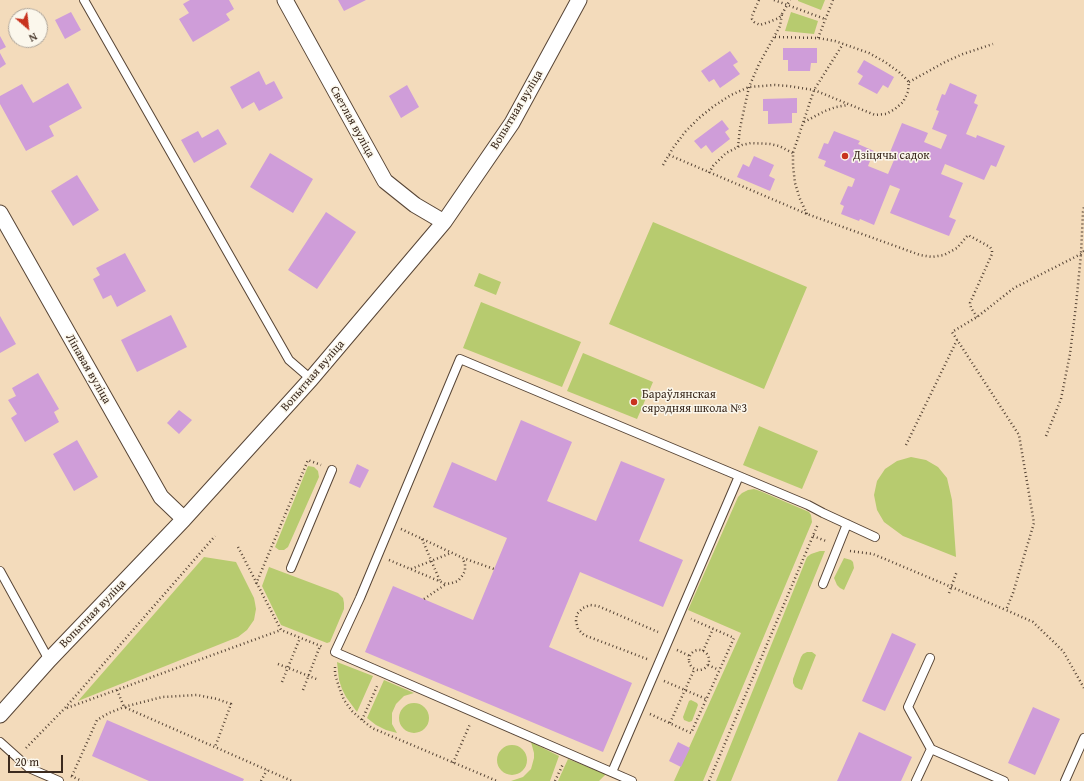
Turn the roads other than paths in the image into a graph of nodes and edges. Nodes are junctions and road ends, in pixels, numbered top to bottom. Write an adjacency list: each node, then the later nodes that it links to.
1 (84, 0): 6 (lane)
2 (285, 0): 5 (street, Светлая вуліца)
3 (579, 0): 5 (street, Вопытная вуліца)
4 (0, 213): 9 (street, Ліпавая вуліца)
5 (444, 222): 6 (street, Вопытная вуліца)
6 (311, 379): 9 (street, Вопытная вуліца)
7 (332, 470): 12 (lane)
8 (739, 476): 10 (lane); 21 (lane); 21 (lane)
9 (184, 519): 16 (street, Вопытная вуліца)
10 (847, 524): 11 (lane); 14 (lane)
11 (875, 537)
12 (290, 568)
13 (0, 571): 16 (lane)
14 (823, 584)
15 (930, 658): 20 (lane)
16 (49, 660): 17 (street, Вопытная вуліца)
17 (0, 715)
18 (1084, 738): 27 (lane)
19 (0, 742): 22 (lane)
20 (931, 749): 23 (lane); 26 (lane)
21 (612, 772): 25 (lane)
22 (48, 779): 24 (lane)
23 (1001, 780)
24 (59, 781)
25 (632, 781)
26 (916, 781)
27 (1065, 781)

